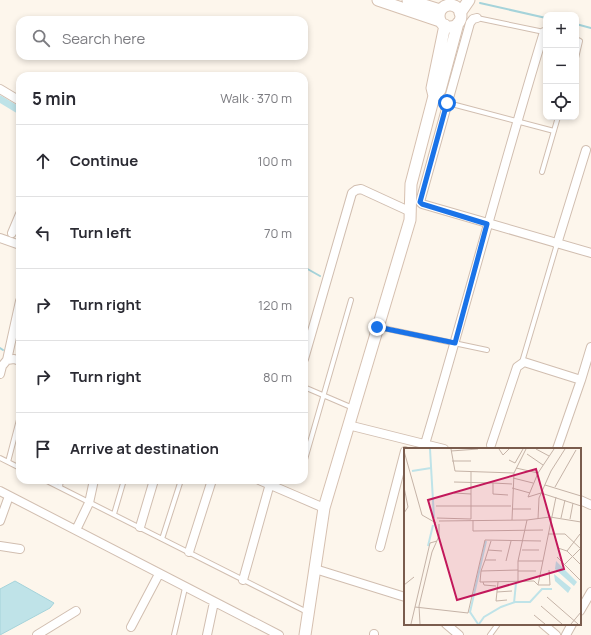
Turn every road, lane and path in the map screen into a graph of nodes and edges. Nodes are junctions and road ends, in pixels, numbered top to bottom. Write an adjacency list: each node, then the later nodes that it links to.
1 (378, 0): 4 (street)
2 (408, 0): 4 (street)
3 (469, 0): 5 (street)
4 (445, 12): 5 (street); 5 (street); 10 (street)
5 (459, 18): 10 (street)
6 (477, 18): 7 (lane); 12 (street)
7 (543, 32)
8 (543, 38): 14 (street)
9 (0, 89): 11 (street)
10 (434, 96): 18 (street)
11 (16, 99)
12 (447, 103): 14 (lane); 20 (street)
13 (557, 120): 15 (lane)
14 (517, 121): 15 (lane); 20 (street)
15 (554, 131): 17 (lane)
16 (586, 150): 24 (street)
17 (542, 172)
18 (411, 212): 28 (street); 30 (street)
19 (16, 223): 21 (street)
20 (487, 224): 24 (street); 29 (street)
21 (12, 232)
22 (0, 238): 23 (street)
23 (16, 244)
24 (557, 244): 25 (street); 35 (lane)
25 (591, 254)
26 (351, 300): 39 (lane)
27 (16, 319): 33 (street)
28 (377, 327): 29 (lane); 40 (street)
29 (455, 343): 32 (lane); 44 (street)
30 (308, 345)
31 (591, 347): 37 (street)
32 (487, 350)
33 (7, 360): 34 (street); 36 (street)
34 (16, 360)
35 (522, 362): 37 (street); 45 (street)
36 (0, 374)
37 (581, 380): 48 (street)
38 (308, 389): 39 (lane)
39 (324, 397): 40 (lane); 49 (lane)
40 (353, 408): 41 (street)
41 (348, 425): 43 (street); 69 (street)
42 (16, 431): 52 (lane)
43 (408, 440): 44 (street); 46 (street)
44 (425, 444): 47 (street)
45 (492, 445)
46 (406, 448)
47 (440, 448)
48 (557, 448)
49 (308, 450)
50 (404, 454): 76 (street)
51 (0, 458): 52 (lane)
52 (8, 462): 53 (lane)
53 (16, 466)
54 (54, 484): 63 (lane)
55 (61, 484): 63 (lane)
56 (93, 484): 67 (street)
57 (123, 484): 70 (lane)
58 (153, 484): 72 (street)
59 (180, 484): 74 (lane)
60 (211, 484): 78 (street)
61 (269, 484): 81 (street)
62 (274, 484): 69 (street)
63 (60, 487): 67 (lane)
64 (0, 491): 65 (street)
65 (9, 496): 71 (street); 73 (street)
66 (581, 500): 68 (street)
67 (88, 503): 70 (lane); 73 (street)
68 (591, 505)
69 (324, 508): 79 (street)
70 (114, 514): 72 (lane)
71 (0, 521)
72 (140, 527): 74 (lane)
73 (76, 530): 80 (street)
74 (162, 539): 78 (lane)
75 (0, 546): 77 (street)
76 (380, 547)
77 (20, 549)
78 (189, 552): 81 (lane)
79 (315, 569): 84 (street); 88 (street)
80 (159, 574): 82 (street); 93 (street)
81 (243, 580): 88 (lane)
82 (186, 588): 85 (street); 95 (lane)
83 (591, 592): 86 (street)
84 (404, 597)
85 (214, 602): 96 (street); 97 (street)
86 (581, 609)
87 (76, 611): 94 (street)
88 (308, 613): 98 (street)
89 (448, 625): 99 (street); 100 (street)
90 (497, 625): 101 (lane)
91 (544, 625): 102 (street)
92 (571, 625): 103 (street)
93 (131, 627)
94 (38, 635)
95 (174, 635)
96 (207, 635)
97 (279, 635)
98 (305, 635)
99 (444, 635)
100 (459, 635)
101 (490, 635)
102 (556, 635)
103 (566, 635)

